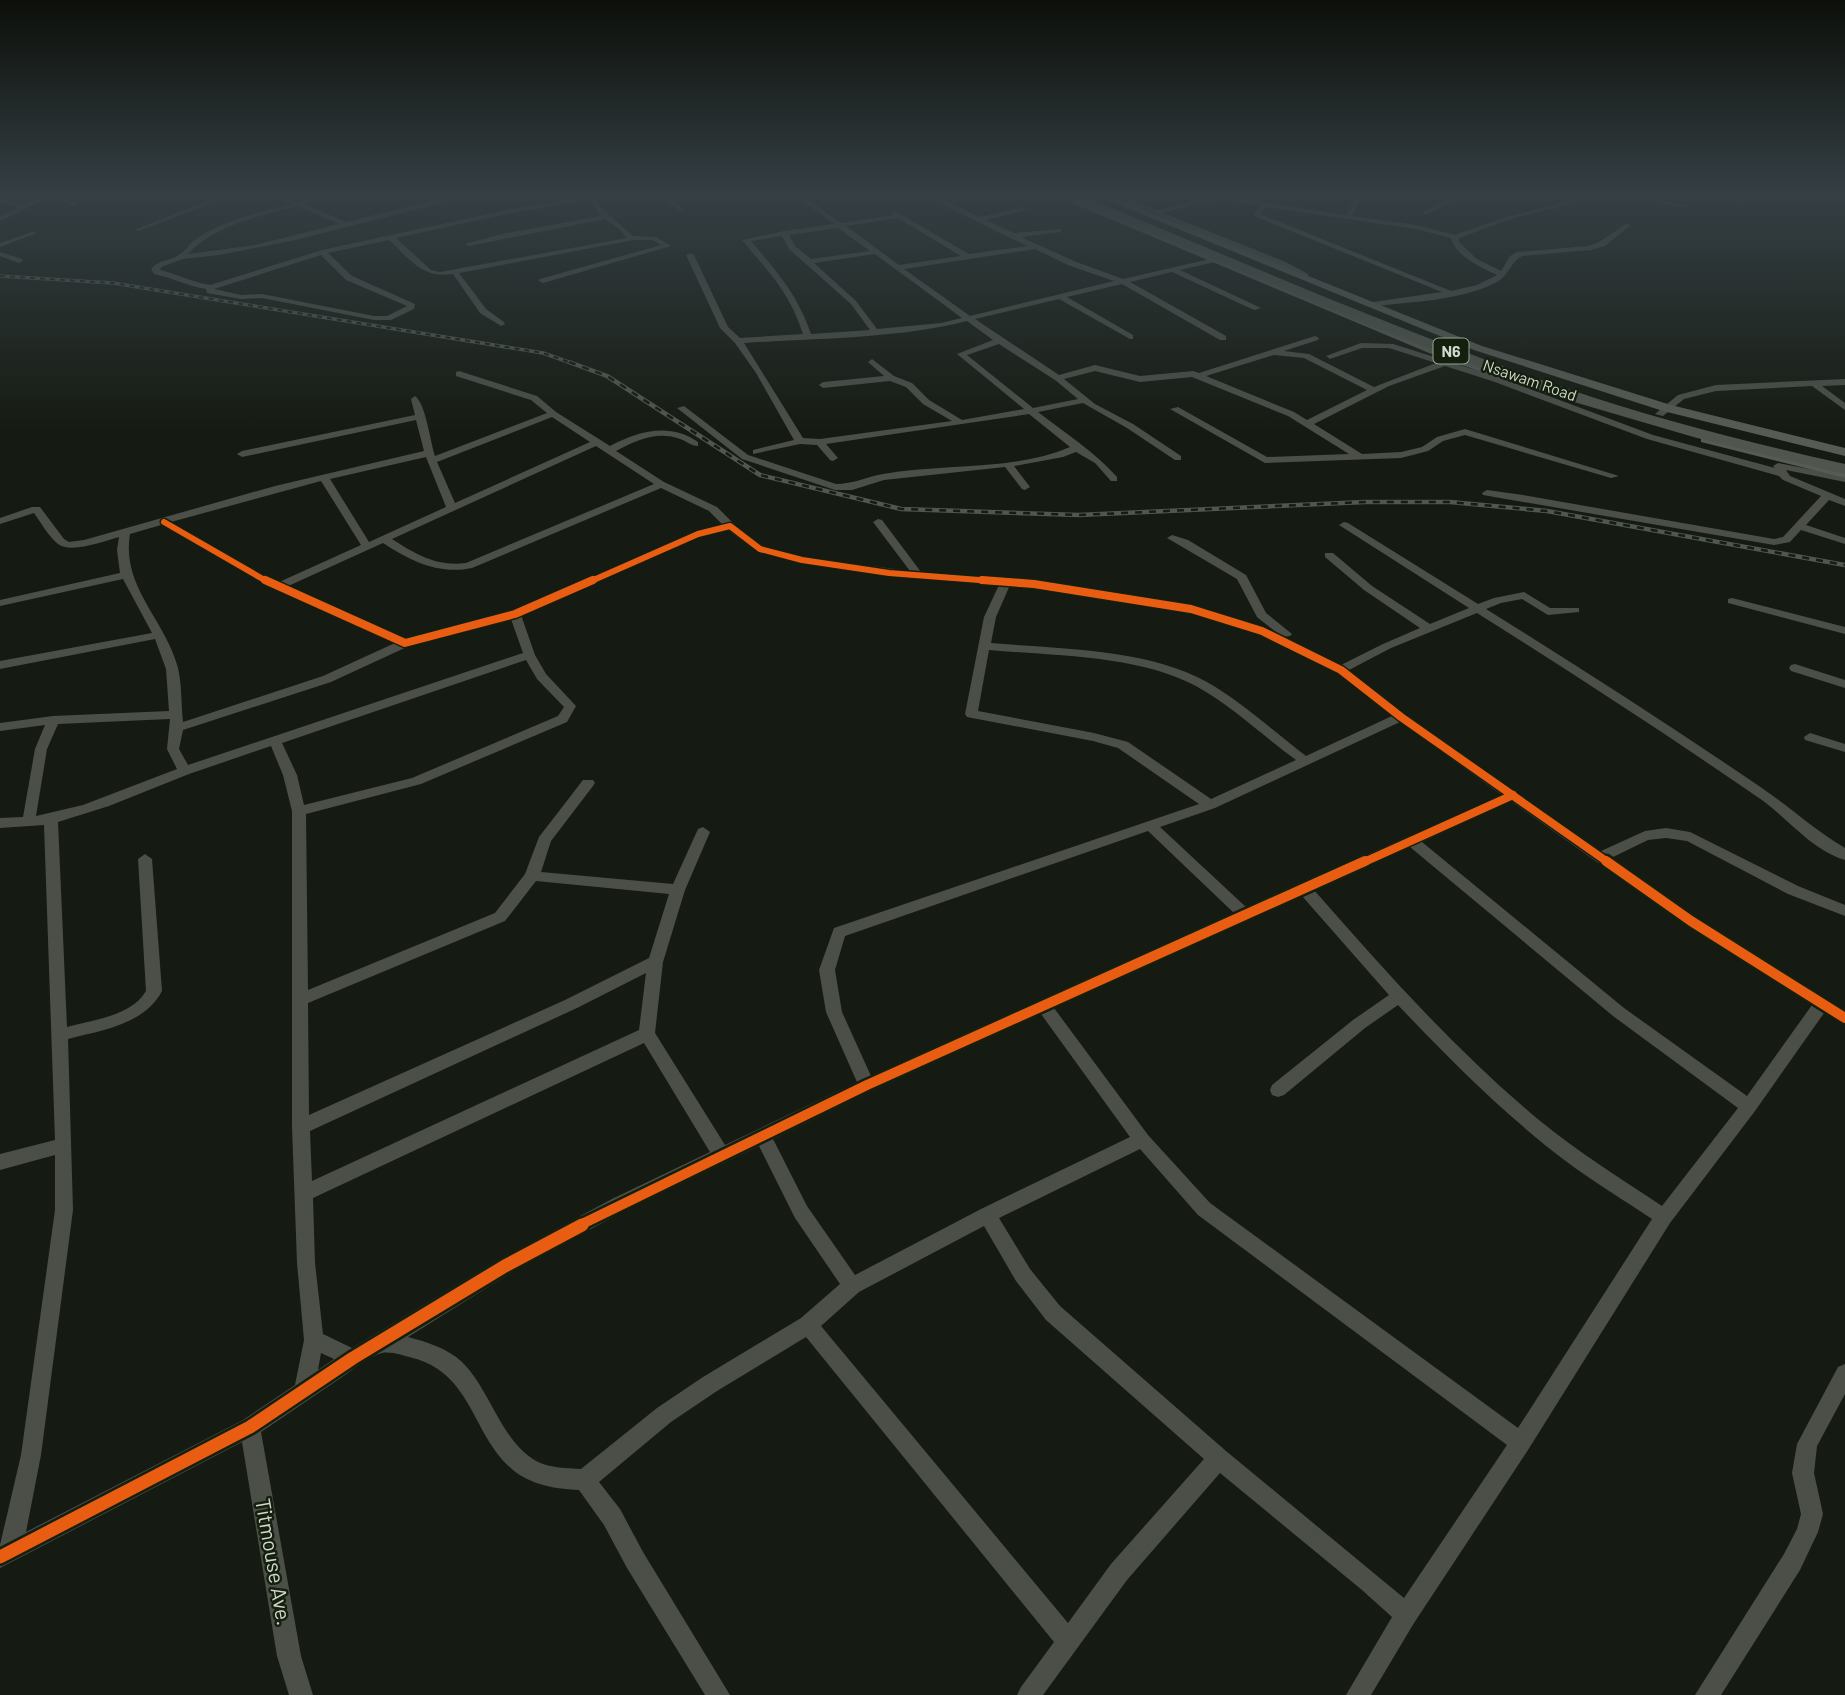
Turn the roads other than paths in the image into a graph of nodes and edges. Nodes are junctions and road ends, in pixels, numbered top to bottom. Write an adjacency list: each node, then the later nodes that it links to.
1 (167, 274): 22 (street)
2 (248, 274): 22 (street)
3 (345, 274): 22 (street)
4 (457, 274): 28 (street)
5 (567, 274): 20 (street)
6 (699, 274): 34 (street)
7 (775, 274): 30 (street)
8 (824, 274): 29 (street)
9 (909, 274): 27 (street)
10 (1104, 274): 21 (street)
11 (1158, 274): 21 (street)
12 (1184, 274): 26 (street)
13 (1255, 274): 73 (highway, Nsawam Road / N6)
14 (1276, 274): 53 (highway, Nsawam Road / N6)
15 (1295, 274): 53 (main road)
16 (1301, 274): 19 (street)
17 (1405, 274): 23 (street)
18 (1502, 275): 23 (street)
19 (1305, 276)
20 (543, 281)
21 (1124, 282): 24 (street); 32 (street)
22 (209, 287)
23 (1450, 292): 25 (street)
24 (1061, 297): 27 (street); 31 (street)
25 (1376, 304)
26 (1258, 308)
27 (968, 318): 29 (street); 35 (street)
28 (501, 324)
29 (875, 332): 30 (street)
30 (808, 336): 34 (street)
31 (1130, 337)
32 (1223, 338)
33 (1315, 338): 36 (street)
34 (738, 341): 59 (street)
35 (999, 341): 43 (street); 54 (street)
36 (1274, 352): 41 (street); 47 (street)
37 (1330, 356): 39 (street)
38 (872, 362): 42 (street)
39 (1445, 363): 47 (street); 73 (street)
40 (459, 374): 55 (street)
41 (1199, 376): 43 (street); 58 (street)
42 (891, 378): 46 (street); 57 (street)
43 (1058, 379): 49 (street)
44 (1845, 382): 45 (street)
45 (1813, 383): 50 (street); 53 (street)
46 (823, 385)
47 (1374, 390): 58 (street)
48 (415, 399): 56 (street)
49 (1084, 400): 54 (street); 71 (street)
50 (1845, 407)
51 (681, 408): 74 (street)
52 (1175, 409): 68 (street)
53 (1664, 411): 66 (main road); 72 (highway, Nsawam Road / N6)
54 (1034, 412): 57 (street); 63 (street)
55 (553, 414): 60 (street); 69 (street)
56 (421, 416): 67 (street); 69 (street)
57 (958, 421): 61 (street)
58 (1309, 423): 68 (street)
59 (800, 441): 61 (street); 65 (street)
60 (598, 442): 64 (street); 84 (street)
61 (820, 442): 70 (street)
62 (695, 444): 64 (street)
63 (1077, 448): 74 (street); 78 (street)
64 (610, 450): 79 (street)
65 (756, 452)
66 (1845, 452)
67 (242, 454)
68 (1359, 456): 76 (street)
69 (431, 457): 77 (street); 84 (street)
70 (832, 458)
71 (1178, 458)
72 (1845, 459)
73 (1780, 463): 75 (highway, Nsawam Road / N6); 82 (street)
74 (1007, 464): 80 (street)
75 (1845, 474)
76 (1614, 476)
77 (324, 478): 87 (street); 95 (street)
78 (1114, 479)
79 (661, 484): 89 (street); 93 (street)
80 (1026, 487)
81 (1487, 493): 90 (street)
82 (1827, 496): 83 (street); 90 (street)
83 (1845, 503)
84 (451, 506): 93 (street)
85 (0, 521): 91 (street)
86 (878, 522): 98 (street)
87 (164, 523): 91 (street); 100 (street)
88 (1344, 525): 103 (street)
89 (730, 526): 98 (street); 105 (street)
90 (1800, 526): 94 (street)
91 (125, 532): 97 (street)
92 (1172, 538): 111 (street)
93 (384, 539): 95 (street)
94 (1845, 541)
95 (368, 547): 100 (street)
96 (1329, 555): 106 (street)
97 (125, 575): 102 (street); 108 (street)
98 (918, 575): 99 (street)
99 (1006, 581): 110 (street); 111 (street)
100 (276, 587): 109 (street)
101 (1732, 601): 107 (street)
102 (0, 603)
103 (1476, 610): 104 (street); 106 (street); 136 (street)
104 (1575, 610)
105 (514, 614): 109 (street); 112 (street)
106 (1429, 629): 115 (street)
107 (1845, 631)
108 (159, 635): 113 (street); 119 (street)
109 (405, 643): 119 (street)
110 (985, 646): 124 (street); 128 (street)
111 (1302, 650): 115 (street)
112 (528, 655): 122 (street); 129 (street)
113 (0, 665)
114 (1795, 668): 116 (street)
115 (1342, 670): 117 (street)
116 (1845, 684)
117 (1401, 716): 124 (street); 127 (street)
118 (53, 720): 119 (street); 120 (street); 130 (street)
119 (176, 721): 125 (street)
120 (0, 727)
121 (1810, 737): 123 (street)
122 (275, 742): 125 (street); 129 (street)
123 (1845, 748)
124 (1305, 761): 128 (street)
125 (184, 772): 131 (street)
126 (588, 783): 139 (street)
127 (1513, 795): 135 (street); 137 (street)
128 (1210, 805): 133 (street)
129 (299, 811): 146 (street)
130 (29, 819): 131 (street); 132 (street)
131 (51, 819): 151 (street)
132 (0, 823)
133 (1150, 825): 143 (street); 152 (street)
134 (703, 832): 141 (street)
135 (1412, 841): 140 (street); 154 (street)
136 (1845, 855)
137 (1601, 857): 142 (street); 148 (street)
138 (145, 859): 151 (street)
139 (533, 876): 141 (street); 146 (street)
140 (1304, 888): 143 (street); 145 (street)
141 (678, 890): 144 (street)
142 (1845, 911)
143 (1244, 914): 147 (street)
144 (655, 962): 150 (street); 155 (street)
145 (1398, 997): 153 (street); 163 (street)
146 (299, 1000): 155 (street)
147 (1043, 1005): 152 (street); 157 (street)
148 (1821, 1005): 149 (street); 154 (street)
149 (1845, 1018)
150 (647, 1034): 159 (street); 161 (street)
151 (61, 1035): 158 (street)
152 (867, 1085): 156 (street)
153 (1278, 1090)
154 (1749, 1106): 163 (street)
155 (301, 1127): 161 (street)
156 (763, 1137): 159 (street); 164 (street)
157 (1142, 1140): 162 (street); 172 (street)
158 (64, 1144): 160 (street); 175 (street)
159 (721, 1155): 167 (street)
160 (0, 1162)
161 (303, 1194): 166 (street)
162 (986, 1215): 164 (street); 173 (street)
163 (1664, 1217): 172 (street)
164 (852, 1286): 165 (street)
165 (808, 1325): 174 (street); 177 (street)
166 (314, 1340): 168 (street); 170 (street)
167 (381, 1343): 168 (street); 174 (street)
168 (353, 1358): 170 (street)
169 (1845, 1374): 182 (street)
170 (304, 1389): 171 (street)
171 (250, 1427): 175 (street); 178 (street, Titmouse Ave.)
172 (1521, 1443): 176 (street)
173 (1219, 1458): 176 (street); 177 (street)
174 (584, 1480): 179 (street)
175 (5, 1555)
176 (1406, 1615): 181 (street)
177 (1068, 1641): 180 (street)
178 (301, 1695)
179 (718, 1695)
180 (1029, 1695)
181 (1358, 1695)
182 (1707, 1695)

